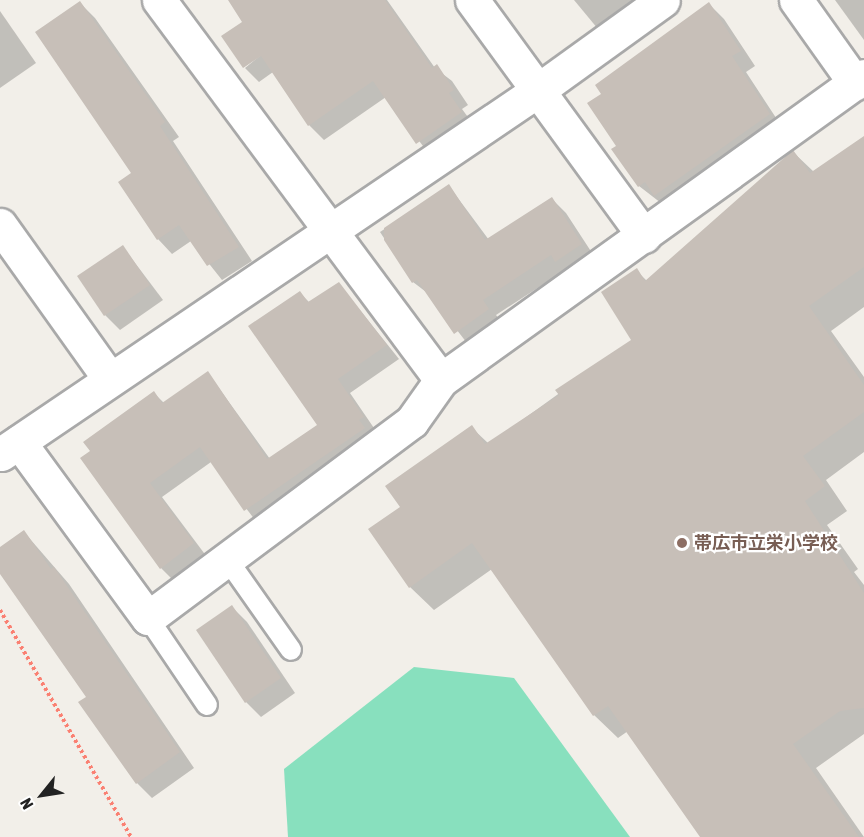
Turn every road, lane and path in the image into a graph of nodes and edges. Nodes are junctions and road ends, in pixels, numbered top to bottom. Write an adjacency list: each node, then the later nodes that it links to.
1 (159, 0): 8 (street)
2 (472, 0): 6 (street)
3 (663, 0): 6 (street)
4 (796, 0): 5 (street)
5 (859, 80): 9 (street)
6 (537, 91): 8 (street); 9 (street)
7 (0, 225): 10 (street)
8 (328, 232): 10 (street); 11 (street)
9 (644, 236): 11 (street)
10 (110, 379): 12 (street)
11 (441, 380): 13 (street)
12 (9, 449): 15 (street)
13 (226, 559): 15 (street); 16 (lane)
14 (0, 610): 18 (path)
15 (148, 618): 17 (lane)
16 (291, 650)
17 (207, 705)
18 (131, 837)

